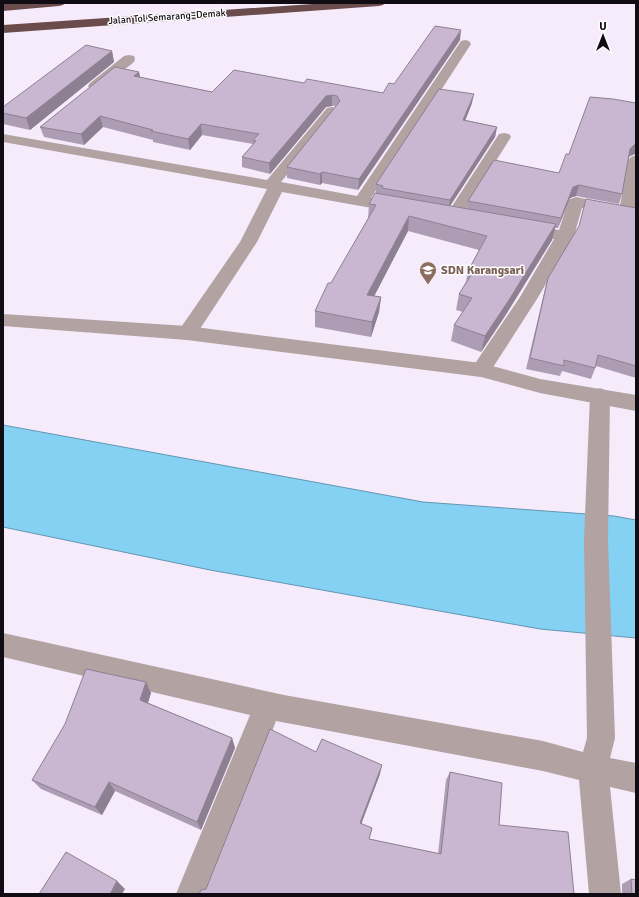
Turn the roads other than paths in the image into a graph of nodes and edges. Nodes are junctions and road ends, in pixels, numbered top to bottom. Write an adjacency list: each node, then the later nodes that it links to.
1 (59, 3): 3 (highway)
2 (379, 3): 4 (highway, Jalan Tol Semarang–Demak)
3 (3, 7)
4 (3, 29)
5 (465, 44): 15 (street)
6 (129, 59): 7 (street)
7 (86, 93)
8 (332, 111): 14 (street)
9 (38, 132): 12 (street)
10 (504, 137): 18 (street)
11 (3, 138): 12 (street)
12 (26, 142): 14 (street)
13 (636, 160): 17 (street)
14 (274, 186): 15 (street); 22 (street)
15 (362, 200): 16 (street)
16 (417, 211)
17 (631, 214): 20 (street)
18 (453, 217)
19 (505, 226): 20 (street)
20 (565, 236): 23 (street)
21 (3, 320): 22 (street)
22 (187, 333): 23 (street)
23 (481, 370): 24 (street)
24 (600, 396): 25 (street); 28 (street)
25 (636, 403)
26 (3, 645): 27 (street)
27 (268, 705): 28 (street); 30 (street)
28 (593, 769): 29 (street); 31 (street)
29 (636, 778)
30 (192, 894)
31 (605, 894)

